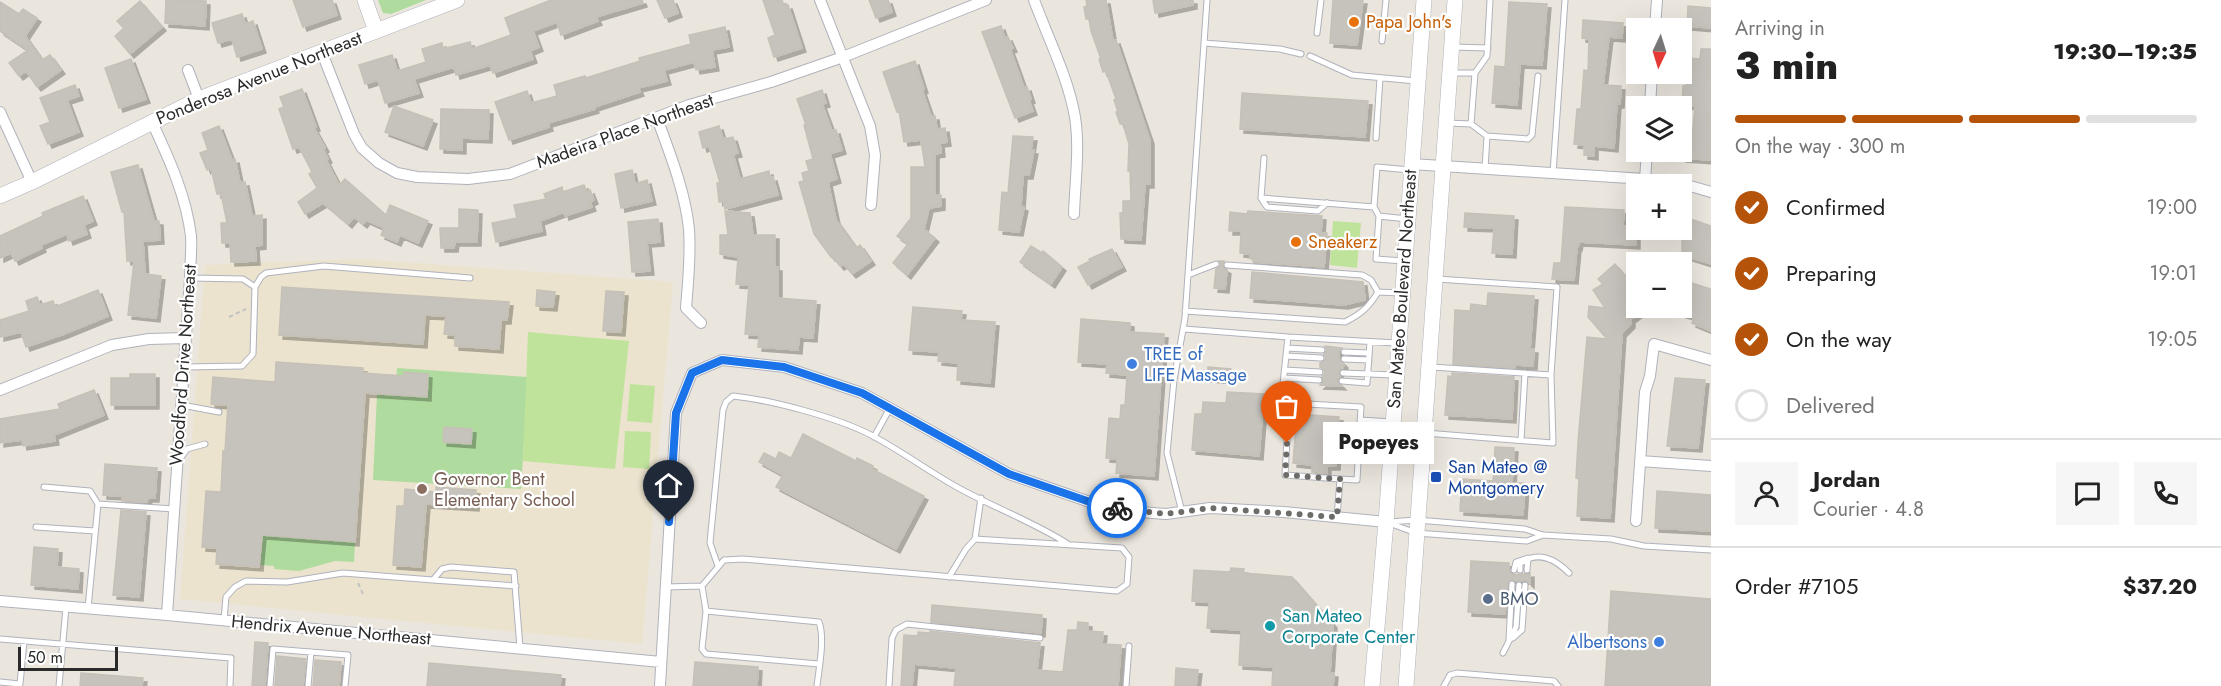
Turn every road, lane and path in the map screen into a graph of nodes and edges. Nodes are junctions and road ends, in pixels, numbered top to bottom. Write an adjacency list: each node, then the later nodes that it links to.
1 (365, 0): 15 (main road)
2 (457, 0): 15 (main road, Ponderosa Avenue Northeast)
3 (820, 0): 24 (street)
4 (986, 0): 24 (street, Madeira Place Northeast)
5 (1034, 0): 51 (street)
6 (1207, 0): 18 (lane)
7 (1321, 0): 16 (lane)
8 (1386, 0): 17 (lane)
9 (1424, 0): 30 (main road, San Mateo Boulevard Northeast)
10 (1455, 0): 19 (main road, San Mateo Boulevard Northeast)
11 (1490, 0): 20 (lane)
12 (1565, 0): 43 (lane)
13 (1658, 0): 14 (street)
14 (1656, 18)
15 (376, 31): 21 (main road, Ponderosa Avenue Northeast)
16 (1317, 33)
17 (1382, 41)
18 (1204, 43): 22 (lane); 57 (lane)
19 (1452, 47): 20 (lane); 26 (main road, San Mateo Boulevard Northeast)
20 (1488, 48): 27 (lane)
21 (322, 53): 31 (main road, Ponderosa Avenue Northeast); 33 (street, Madeira Place Northeast)
22 (1301, 54)
23 (1310, 56): 29 (lane)
24 (843, 57): 33 (street, Madeira Place Northeast); 49 (street)
25 (188, 70): 31 (street)
26 (1450, 73): 27 (lane); 35 (main road, San Mateo Boulevard Northeast)
27 (1475, 73): 36 (lane)
28 (1538, 76): 37 (lane)
29 (1380, 78): 30 (lane); 38 (lane)
30 (1418, 81): 41 (main road, San Mateo Boulevard Northeast)
31 (200, 99): 34 (main road, Ponderosa Avenue Northeast)
32 (0, 112): 45 (street)
33 (657, 118): 67 (street)
34 (152, 122): 45 (main road, Ponderosa Avenue Northeast); 58 (street, Woodford Drive Northeast)
35 (1446, 123): 36 (lane); 40 (main road, San Mateo Boulevard Northeast)
36 (1471, 124): 37 (lane)
37 (1487, 136): 42 (lane)
38 (1376, 138)
39 (1264, 158): 50 (lane)
40 (1444, 166): 41 (street); 42 (street); 60 (main road, San Mateo Boulevard Northeast)
41 (1411, 167): 50 (lane); 53 (main road, San Mateo Boulevard Northeast)
42 (1485, 169): 43 (street)
43 (1553, 174): 44 (street)
44 (1626, 178)
45 (32, 182): 48 (main road, Ponderosa Avenue Northeast)
46 (1692, 187): 47 (street)
47 (1711, 192)
48 (0, 196)
49 (871, 205)
50 (1374, 207): 52 (lane)
51 (1074, 214)
52 (1379, 216): 53 (lane); 54 (lane)
53 (1407, 219): 54 (main road, San Mateo Boulevard Northeast)
54 (1404, 261): 63 (main road, San Mateo Boulevard Northeast)
55 (1216, 264): 57 (lane)
56 (1227, 265): 62 (lane)
57 (1188, 275): 65 (lane)
58 (190, 278): 61 (lane); 70 (street, Woodford Drive Northeast)
59 (470, 278): 61 (lane)
60 (1435, 279): 82 (main road, San Mateo Boulevard Northeast); 90 (lane)
61 (255, 287): 83 (lane)
62 (1378, 292): 63 (lane); 65 (lane)
63 (1402, 293): 72 (main road, San Mateo Boulevard Northeast)
64 (246, 309): 66 (path)
65 (1185, 311): 68 (lane)
66 (229, 316)
67 (701, 323)
68 (1184, 329): 69 (lane); 113 (lane)
69 (1288, 337): 71 (lane); 73 (lane)
70 (185, 338): 83 (street, Woodford Drive Northeast); 94 (street)
71 (1370, 342): 72 (lane); 76 (lane)
72 (1398, 343): 89 (main road, San Mateo Boulevard Northeast)
73 (1287, 348): 74 (lane); 77 (lane)
74 (1322, 350)
75 (1344, 352): 76 (lane)
76 (1369, 353): 80 (lane)
77 (1286, 356): 78 (lane); 84 (lane)
78 (1321, 358)
79 (1344, 359): 80 (lane)
80 (1369, 360): 88 (lane)
81 (1711, 360): 105 (street)
82 (1429, 366): 87 (lane); 101 (main road, San Mateo Boulevard Northeast)
83 (183, 367): 96 (street, Woodford Drive Northeast)
84 (1285, 370): 85 (lane); 91 (lane)
85 (1320, 372)
86 (1343, 373): 88 (lane)
87 (1524, 373): 90 (lane); 103 (lane)
88 (1368, 374): 89 (lane); 93 (lane)
89 (1396, 375): 100 (main road, San Mateo Boulevard Northeast)
90 (1551, 375): 103 (lane)
91 (1284, 378): 92 (lane); 95 (lane)
92 (1319, 380)
93 (1342, 381)
94 (0, 390)
95 (1289, 403): 99 (lane); 108 (lane)
96 (181, 405): 98 (lane); 106 (street, Woodford Drive Northeast)
97 (890, 408): 102 (lane); 113 (street); 133 (street)
98 (219, 412)
99 (1360, 420): 100 (lane); 108 (lane)
100 (1393, 422): 116 (main road, San Mateo Boulevard Northeast)
101 (1424, 433): 103 (lane); 117 (main road, San Mateo Boulevard Northeast)
102 (874, 437): 110 (lane); 124 (lane)
103 (1521, 440)
104 (206, 444): 106 (lane)
105 (1640, 461): 107 (street); 115 (street)
106 (177, 462): 112 (street, Woodford Drive Northeast)
107 (1711, 466)
108 (1340, 479): 114 (lane)
109 (44, 487): 111 (lane)
110 (981, 498): 121 (lane); 122 (lane)
111 (98, 504): 112 (lane); 119 (lane)
112 (174, 509): 139 (street, Woodford Drive Northeast)
113 (1182, 512): 114 (street)
114 (1337, 517): 116 (street)
115 (1636, 521)
116 (1386, 522): 117 (lane); 117 (lane); 162 (main road, San Mateo Boulevard Northeast)
117 (1417, 526): 120 (lane); 120 (lane); 163 (main road, San Mateo Boulevard Northeast)
118 (36, 527): 119 (lane)
119 (95, 531): 137 (lane)
120 (1543, 535): 123 (lane)
121 (975, 539): 122 (lane); 127 (lane)
122 (1070, 545): 127 (lane)
123 (1711, 550)
124 (718, 567): 127 (lane); 132 (lane)
125 (1520, 570): 126 (lane)
126 (1569, 573)
127 (949, 577)
128 (433, 580): 131 (lane); 131 (lane); 140 (lane)
129 (357, 583): 134 (path)
130 (1519, 585): 148 (lane)
131 (516, 586): 146 (lane)
132 (702, 586): 133 (lane); 138 (lane)
133 (665, 587): 149 (street)
134 (363, 594)
135 (0, 601): 136 (street, Hendrix Avenue Northeast)
136 (66, 606): 137 (street, Hendrix Avenue Northeast); 144 (lane)
137 (88, 608): 139 (street, Hendrix Avenue Northeast)
138 (706, 611): 150 (lane); 150 (lane)
139 (167, 615): 140 (street, Hendrix Avenue Northeast)
140 (224, 620): 146 (street, Hendrix Avenue Northeast)
141 (1040, 638): 160 (lane)
142 (0, 639): 143 (lane)
143 (24, 641): 144 (lane); 152 (lane)
144 (62, 644): 153 (lane); 154 (lane)
145 (1129, 646): 161 (lane)
146 (520, 648): 149 (street, Hendrix Avenue Northeast)
147 (311, 652): 155 (lane); 156 (lane); 157 (lane)
148 (1503, 653)
149 (661, 662): 158 (street)
150 (819, 664): 159 (lane)
151 (0, 682): 152 (lane)
152 (20, 685)
153 (59, 686)
154 (230, 686)
155 (270, 686)
156 (308, 686)
157 (345, 686)
158 (660, 686)
159 (817, 686)
160 (889, 686)
161 (1126, 686)
162 (1372, 686)
163 (1406, 686)
164 (1444, 686): 165 (lane)
165 (1558, 686)

